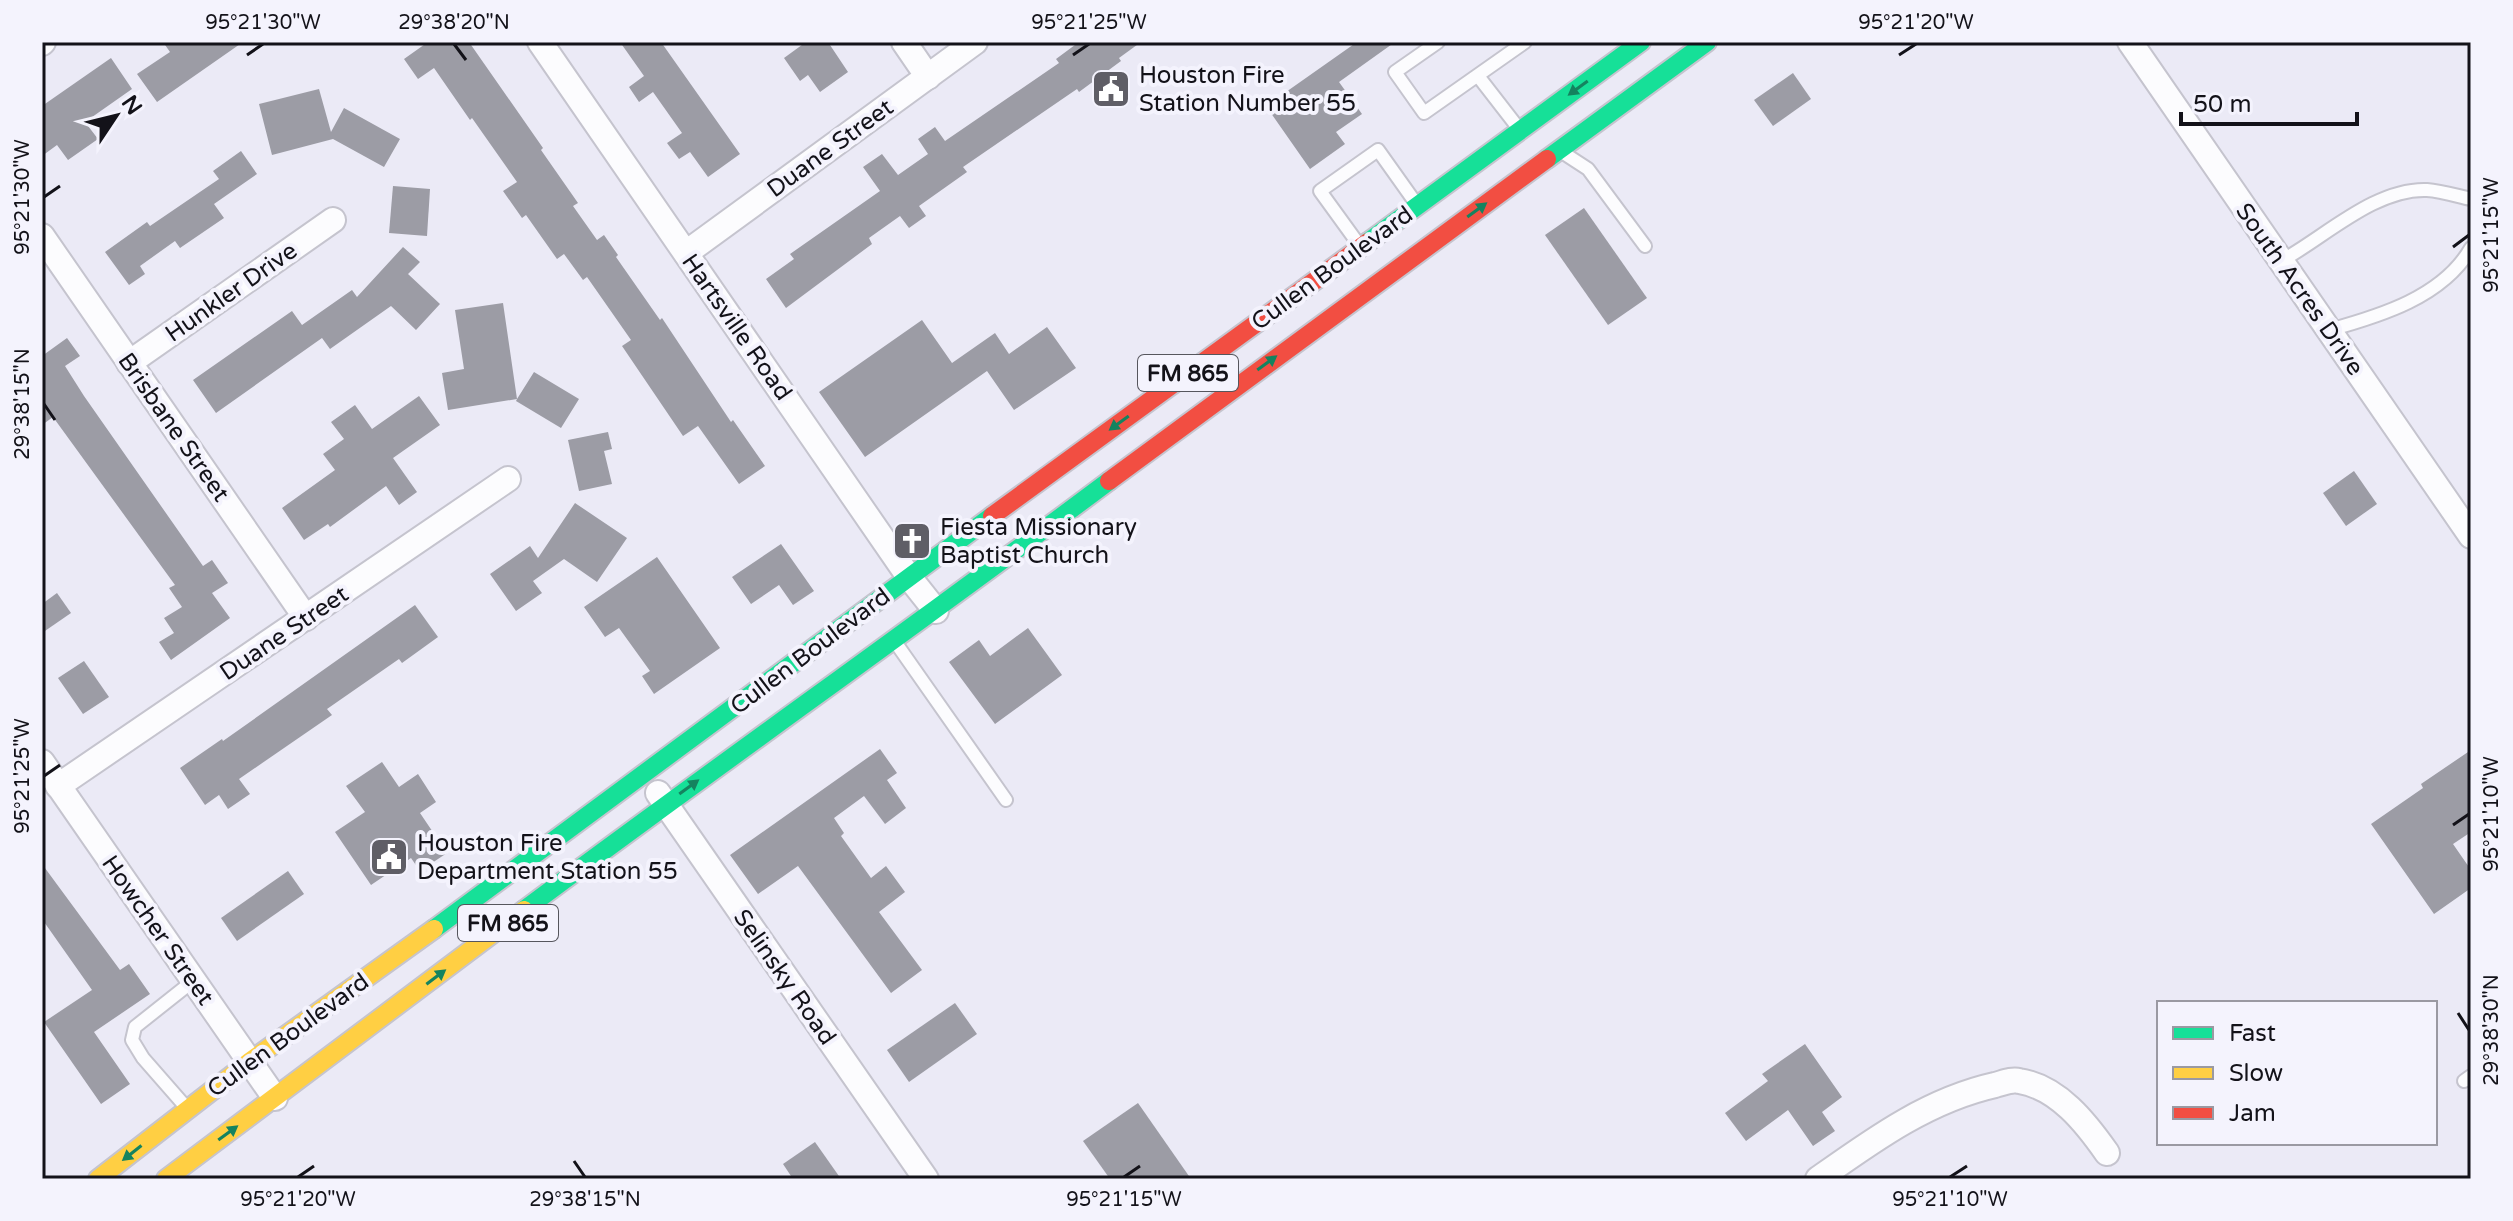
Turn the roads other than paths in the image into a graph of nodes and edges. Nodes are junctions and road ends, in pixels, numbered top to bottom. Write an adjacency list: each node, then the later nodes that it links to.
1 (540, 42): 20 (street, Hartsville Road)
2 (904, 42): 11 (street)
3 (975, 42): 11 (street, Duane Street)
4 (1438, 42): 10 (lane)
5 (1525, 42): 10 (lane)
6 (1707, 42): 9 (main road, Cullen Boulevard / FM 865)
7 (2130, 42): 22 (street, South Acres Drive)
8 (1638, 43): 9 (street); 12 (main road, Cullen Boulevard / FM 865, one-way to 12)
9 (1661, 75): 13 (main road, Cullen Boulevard / FM 865)
10 (1478, 76): 12 (lane)
11 (928, 77): 20 (street, Duane Street)
12 (1520, 131): 15 (main road, Cullen Boulevard / FM 865)
13 (1559, 150): 18 (lane); 21 (main road, Cullen Boulevard / FM 865, one-way to 13)
14 (2471, 199): 22 (lane)
15 (1418, 206): 21 (main road, Cullen Boulevard / FM 865); 21 (lane)
16 (333, 220): 24 (street, Hunkler Drive)
17 (42, 236): 24 (street, Brisbane Street)
18 (1645, 246)
19 (2471, 248): 23 (lane)
20 (686, 253): 28 (street, Hartsville Road)
21 (1380, 253): 25 (main road, Cullen Boulevard / FM 865, one-way to 21); 25 (main road, Cullen Boulevard / FM 865)
22 (2281, 261): 23 (street, South Acres Drive)
23 (2329, 330): 27 (street, South Acres Drive)
24 (129, 363): 30 (street, Brisbane Street)
25 (1156, 421): 28 (main road, Cullen Boulevard / FM 865, one-way to 28); 29 (main road, Cullen Boulevard / FM 865)
26 (508, 479): 30 (street, Duane Street)
27 (2471, 536)
28 (909, 577): 29 (street, Hartsville Road); 33 (main road, Cullen Boulevard / FM 865)
29 (936, 611): 31 (main road, Cullen Boulevard / FM 865)
30 (306, 618): 34 (street, Duane Street)
31 (893, 641): 35 (lane); 36 (main road, Cullen Boulevard / FM 865, one-way to 31)
32 (42, 762): 34 (street, Howcher Street)
33 (645, 775): 36 (street, Selinsky Road); 37 (main road, Cullen Boulevard / FM 865)
34 (58, 786): 38 (street, Howcher Street)
35 (1006, 800)
36 (665, 804): 37 (main road, Cullen Boulevard / FM 865); 45 (street, Selinsky Road)
37 (456, 937): 39 (main road, Cullen Boulevard / FM 865); 40 (main road, Cullen Boulevard / FM 865, one-way to 37)
38 (193, 981): 39 (street, Howcher Street); 41 (lane)
39 (249, 1062): 40 (street, Howcher Street); 41 (main road, Cullen Boulevard / FM 865)
40 (275, 1098): 44 (main road, Cullen Boulevard / FM 865, one-way to 40)
41 (188, 1110): 43 (main road, Cullen Boulevard / FM 865, one-way to 43)
42 (2107, 1153): 46 (street)
43 (98, 1179)
44 (166, 1179)
45 (926, 1179)
46 (1818, 1179)

